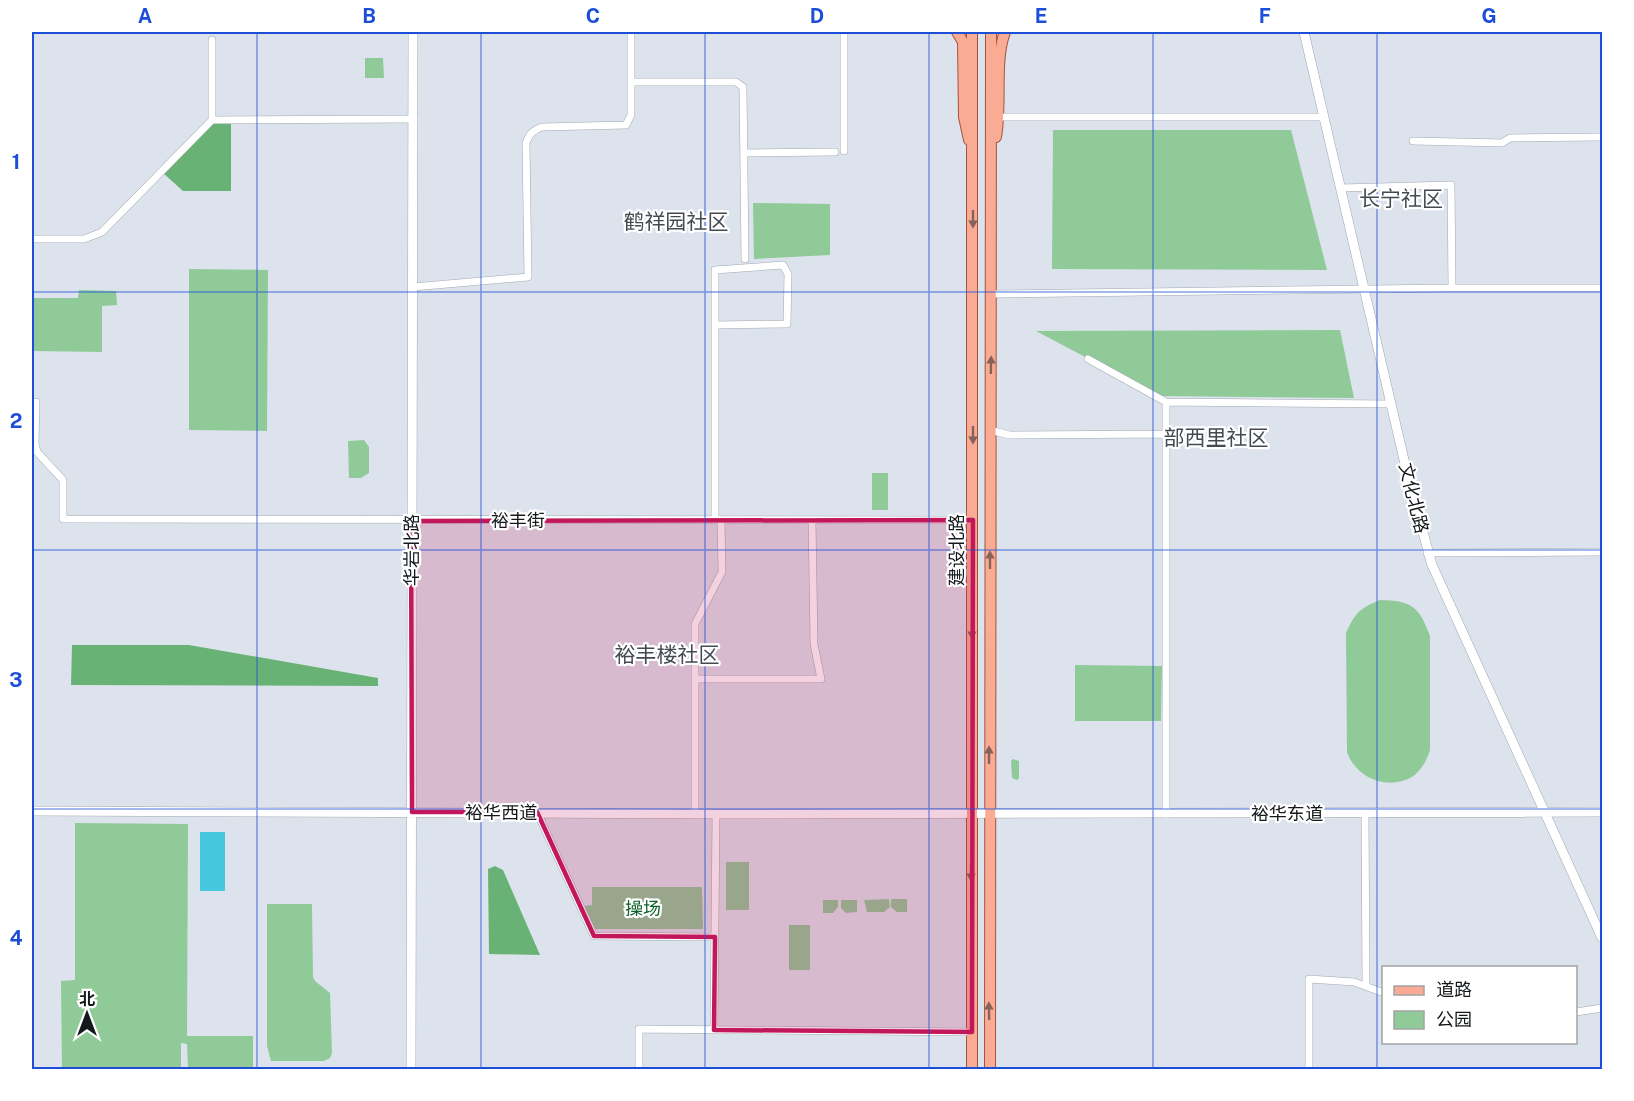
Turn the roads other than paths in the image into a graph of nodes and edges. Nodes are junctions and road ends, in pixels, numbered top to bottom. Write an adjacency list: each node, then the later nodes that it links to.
1 (413, 32): 13 (street, 华岩北路)
2 (631, 32): 10 (street)
3 (844, 32): 17 (street)
4 (957, 32): 21 (main road)
5 (972, 32): 21 (main road, 建设北路)
6 (991, 32): 20 (main road, 建设北路)
7 (1005, 32): 11 (main road)
8 (1304, 32): 12 (street, 文化北路)
9 (212, 40): 14 (street)
10 (632, 82): 19 (street); 25 (street)
11 (999, 117): 12 (street); 20 (main road)
12 (1324, 117): 22 (street, 文化北路)
13 (414, 119): 14 (street); 25 (street, 华岩北路)
14 (212, 120): 23 (street)
15 (1602, 137): 16 (street)
16 (1413, 141)
17 (844, 151)
18 (835, 152): 19 (street)
19 (745, 153): 24 (street)
20 (991, 160): 29 (main road, 建设北路)
21 (973, 161): 39 (main road, 建设北路, one-way to 39)
22 (1341, 188): 26 (street); 28 (street, 文化北路)
23 (32, 239)
24 (745, 259)
25 (413, 287): 40 (street, 华岩北路)
26 (1452, 288): 27 (street); 28 (street)
27 (1602, 288)
28 (1364, 290): 29 (street); 34 (street, 文化北路)
29 (991, 294): 35 (main road, 建设北路, one-way to 29)
30 (715, 325): 30 (street); 37 (street)
31 (1088, 359): 33 (street)
32 (36, 402): 40 (street, 裕丰街)
33 (1166, 402): 34 (street); 36 (street)
34 (1391, 404): 42 (street, 文化北路)
35 (990, 430): 36 (street); 50 (main road, 建设北路, one-way to 35)
36 (1166, 434): 54 (street)
37 (718, 520): 38 (street, 裕丰街); 40 (street, 裕丰街); 43 (street)
38 (812, 520): 39 (street, 裕丰街); 43 (street)
39 (973, 520): 49 (main road, 建设北路, one-way to 49)
40 (411, 521): 45 (street, 华岩北路)
41 (1602, 552): 42 (street)
42 (1427, 553): 52 (street, 文化北路)
43 (695, 679): 48 (street)
44 (32, 811): 45 (street, 裕华西道)
45 (412, 812): 46 (street, 裕华西道); 63 (street, 华岩北路)
46 (537, 812): 48 (street, 裕华西道); 55 (street)
47 (1602, 812): 52 (street, 裕华东道)
48 (695, 813): 53 (street, 裕华西道)
49 (971, 813): 50 (street, 裕华东道); 53 (street, 裕华西道); 62 (main road, 建设北路, one-way to 62)
50 (989, 813): 54 (street, 裕华东道); 66 (main road, 建设北路, one-way to 50)
51 (1365, 813): 52 (street, 裕华东道); 54 (street, 裕华东道); 57 (street)
52 (1545, 813): 56 (street, 文化北路)
53 (716, 814): 55 (street)
54 (1166, 814)
55 (715, 937): 61 (street)
56 (1602, 938)
57 (1366, 985): 58 (street); 67 (street)
58 (1382, 993)
59 (1602, 1008): 60 (street)
60 (1577, 1012)
61 (714, 1030): 62 (street); 64 (street)
62 (972, 1032): 65 (main road, 建设北路)
63 (411, 1070)
64 (639, 1070)
65 (972, 1070)
66 (990, 1070)
67 (1309, 1070)

